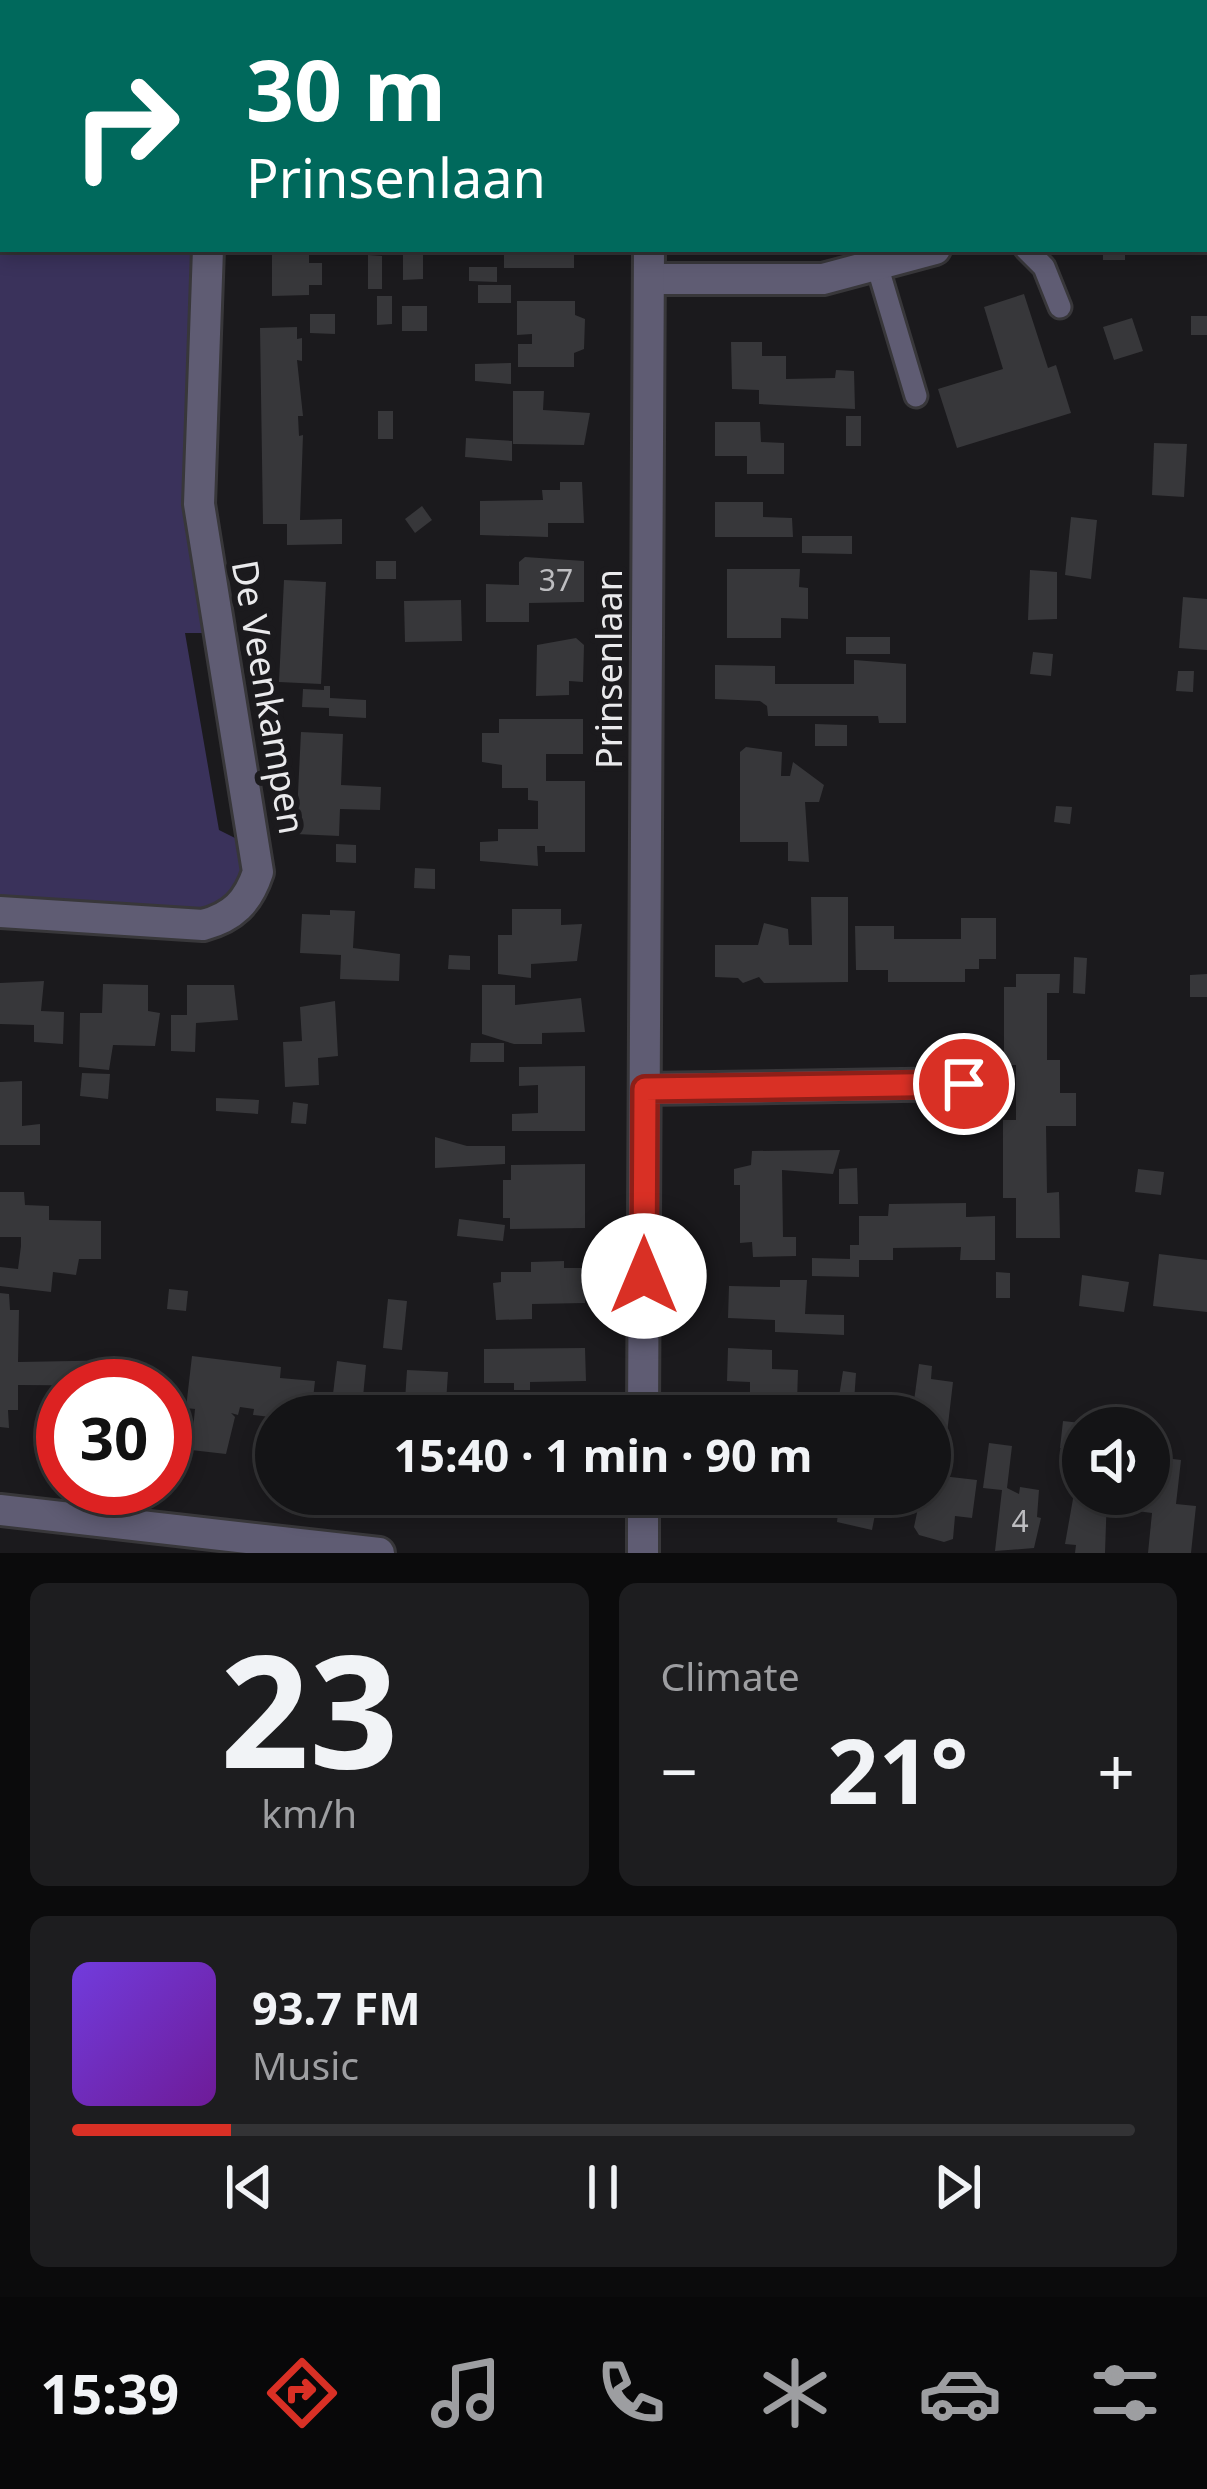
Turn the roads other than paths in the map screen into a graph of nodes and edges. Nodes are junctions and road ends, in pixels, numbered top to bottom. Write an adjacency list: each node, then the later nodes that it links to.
1 (208, 252): 8 (street, De Veenkampen)
2 (924, 252): 5 (street)
3 (1029, 252): 6 (lane)
4 (649, 264): 5 (street); 10 (street, Prinsenlaan)
5 (878, 265): 7 (lane)
6 (1060, 308)
7 (916, 396)
8 (0, 912)
9 (964, 1084): 10 (street)
10 (645, 1089): 11 (street, Prinsenlaan)
11 (644, 1395)
12 (0, 1510): 14 (street)
13 (643, 1515): 15 (street)
14 (380, 1553)
15 (643, 1553)

